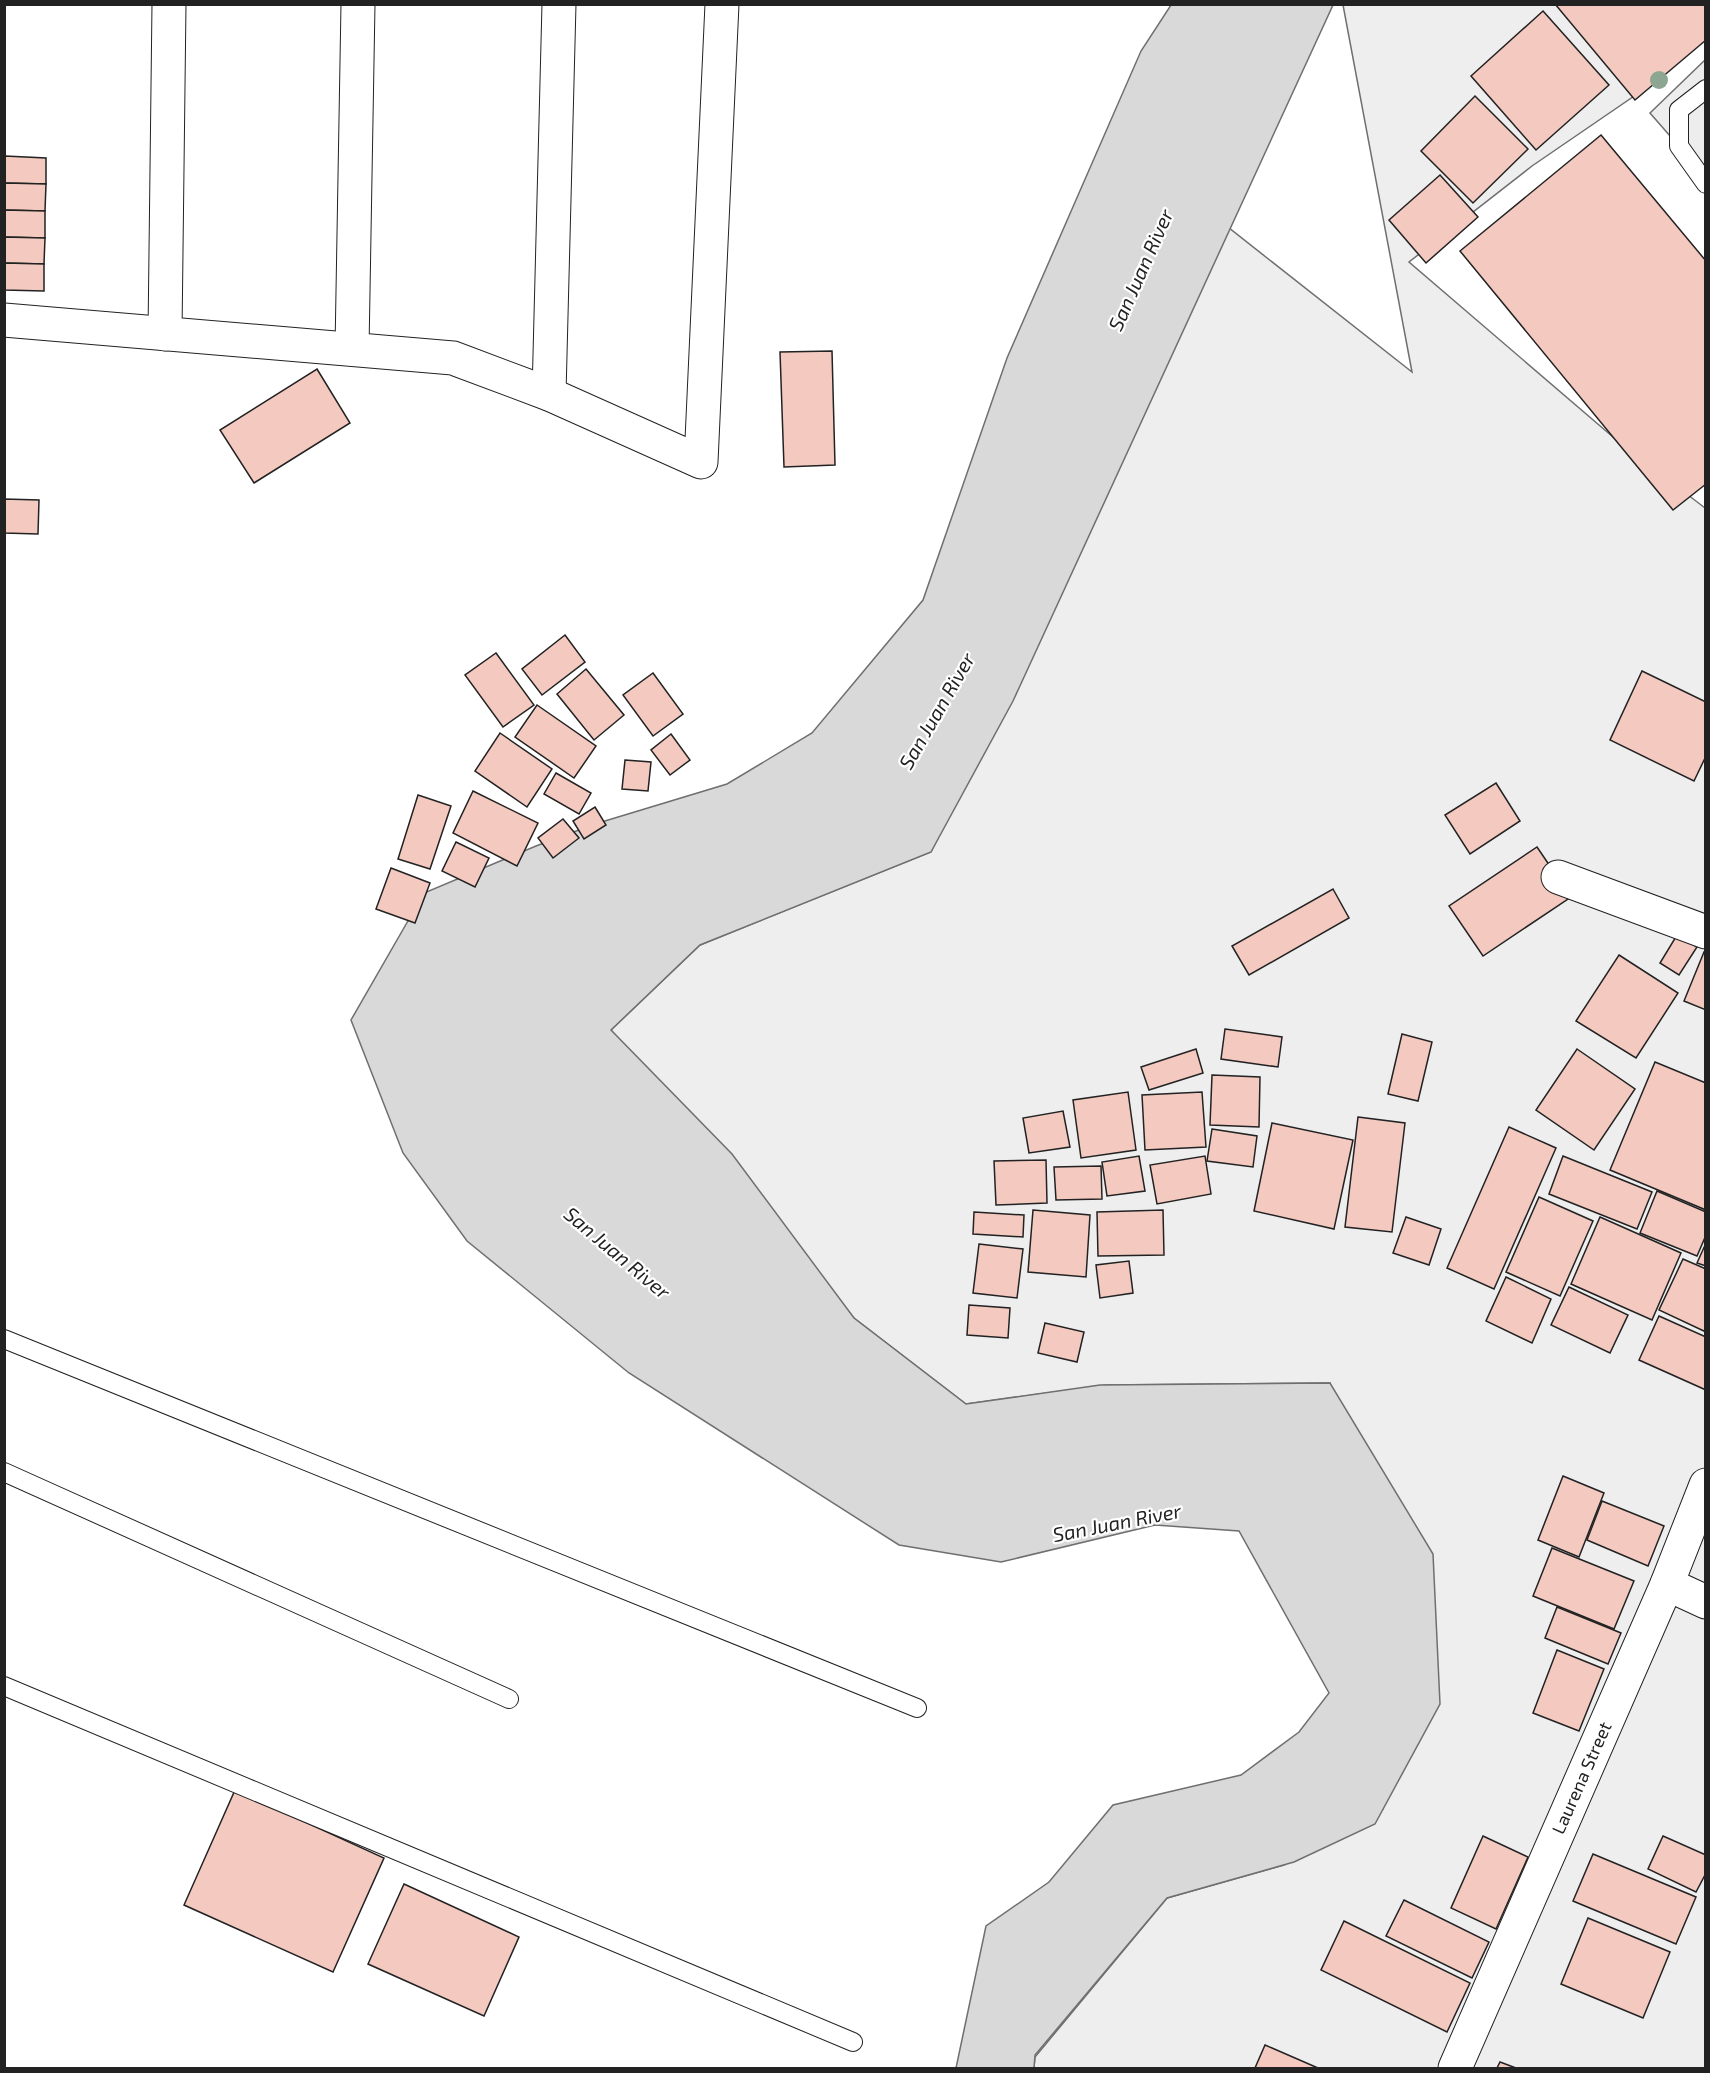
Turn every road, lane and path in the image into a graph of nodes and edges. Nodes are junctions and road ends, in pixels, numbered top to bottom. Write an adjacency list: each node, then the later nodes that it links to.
1 (169, 4): 8 (street)
2 (358, 4): 9 (street)
3 (559, 4): 10 (street)
4 (722, 4): 10 (street)
5 (1706, 89): 6 (lane)
6 (1706, 184)
7 (4, 320): 8 (street)
8 (165, 334): 9 (street)
9 (352, 349): 10 (street)
10 (549, 394)
11 (1558, 877): 12 (street)
12 (1706, 932)
13 (4, 1339): 20 (lane)
14 (4, 1472): 19 (lane)
15 (1706, 1485): 16 (street, Laurena Street)
16 (1667, 1584): 17 (street); 22 (street, Laurena Street)
17 (1706, 1602)
18 (4, 1686): 21 (lane)
19 (509, 1699)
20 (917, 1708)
21 (853, 2042)
22 (1455, 2068)

